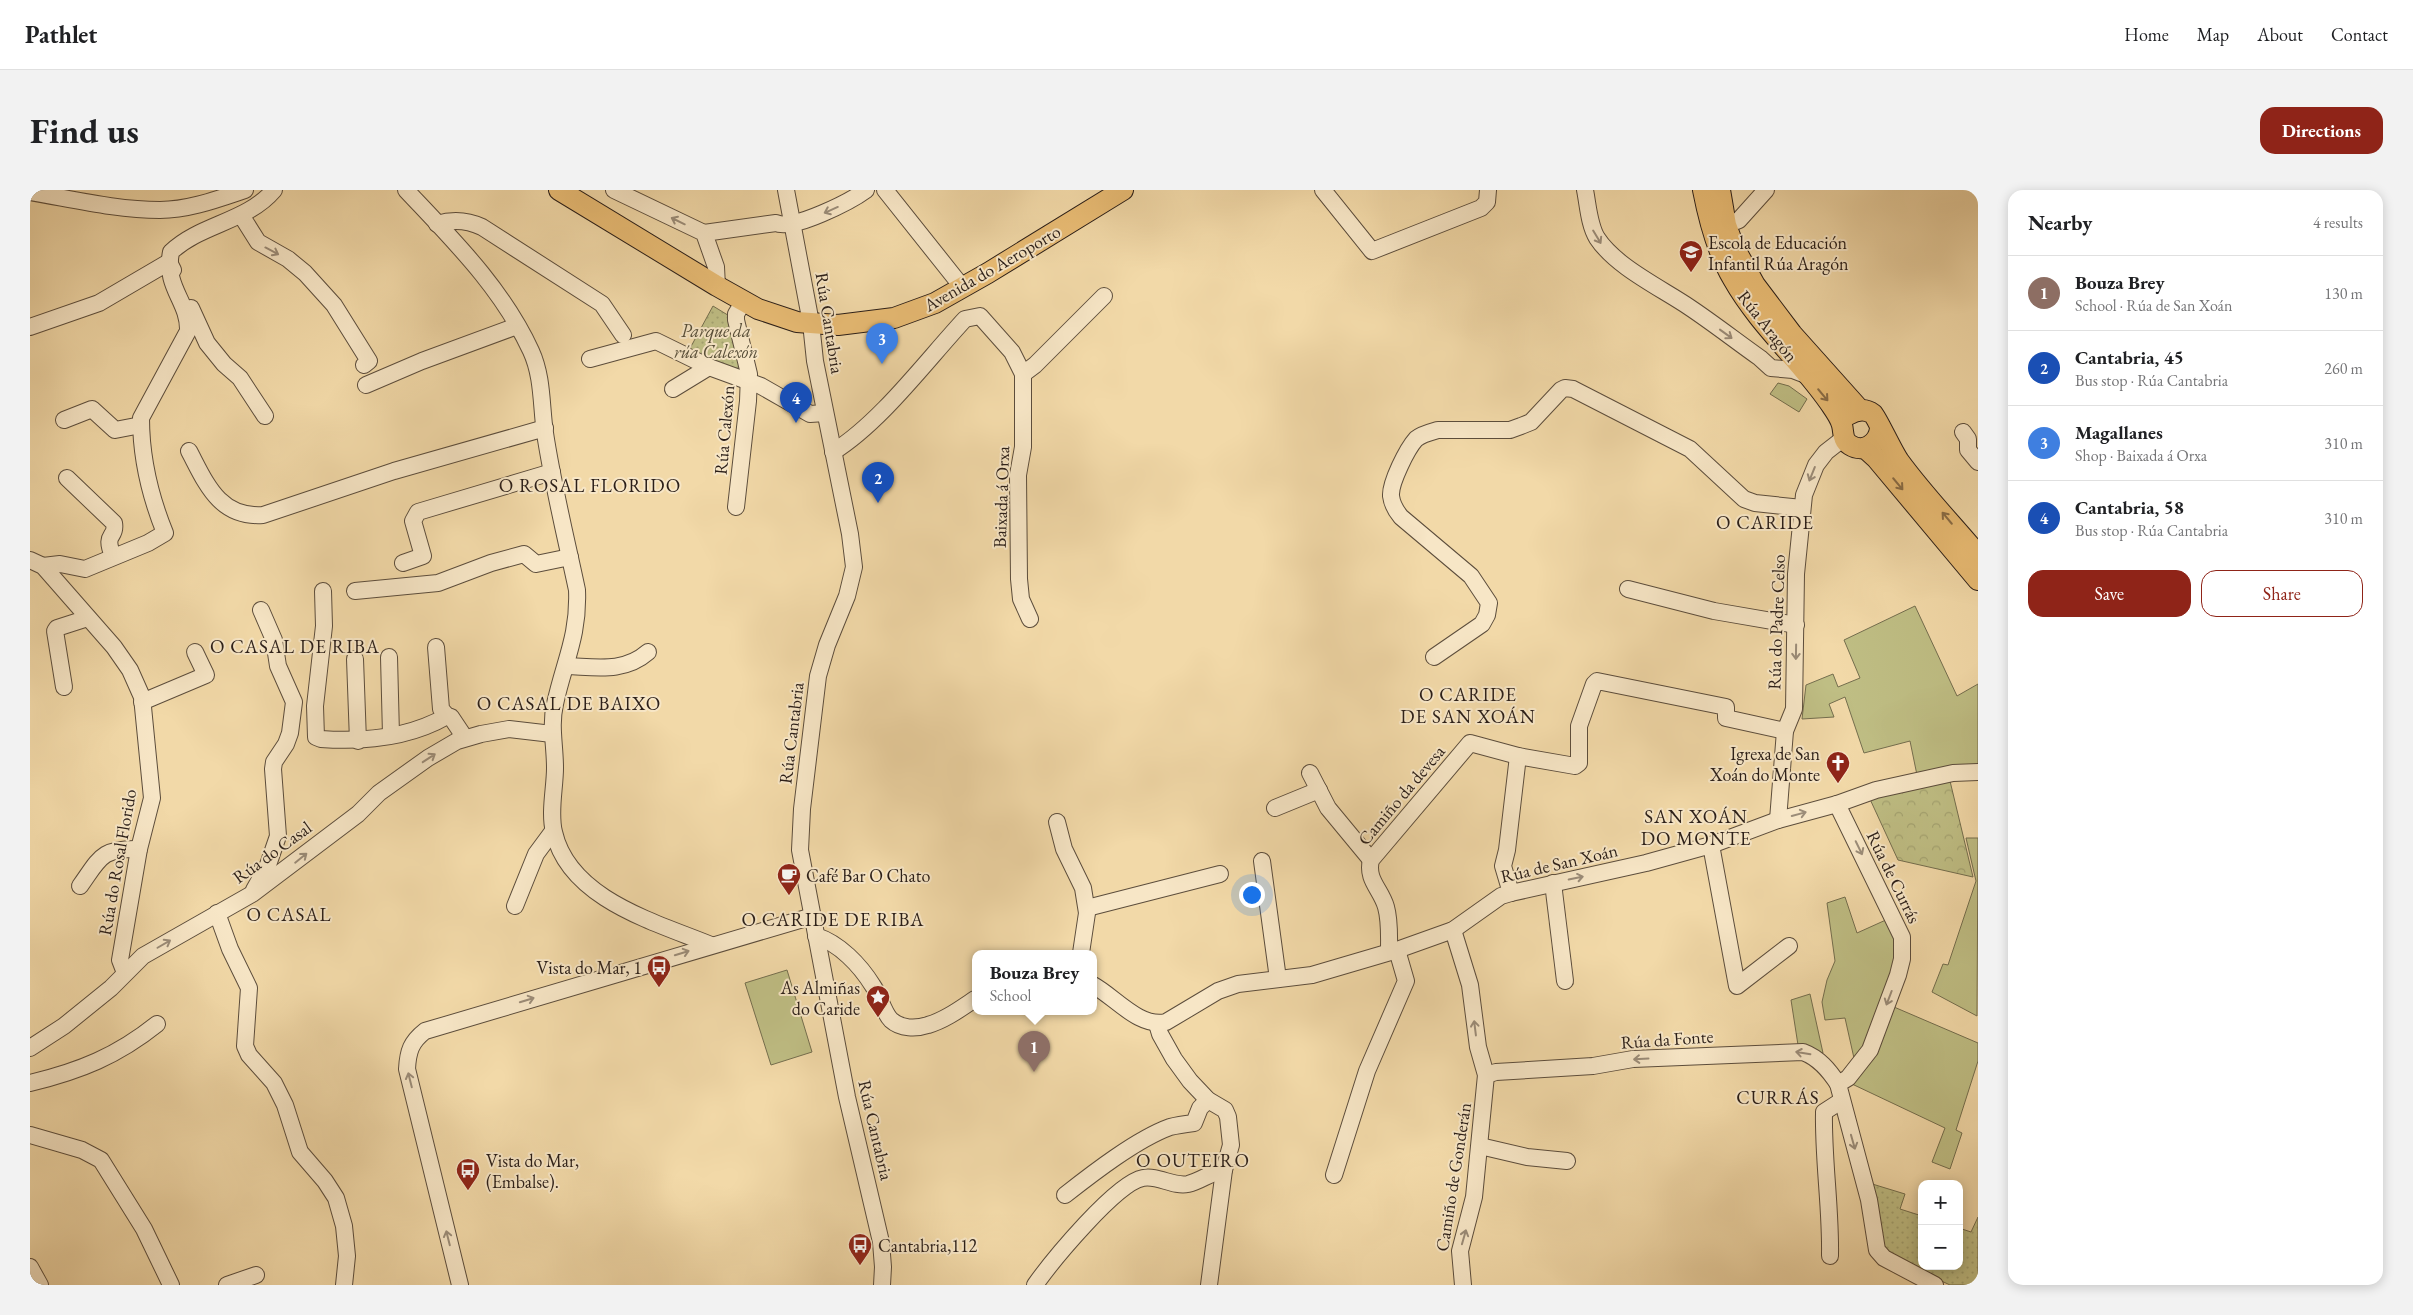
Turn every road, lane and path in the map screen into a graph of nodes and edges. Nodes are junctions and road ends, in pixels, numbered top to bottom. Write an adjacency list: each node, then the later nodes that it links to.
1 (245, 190): 17 (street)
2 (274, 190): 18 (street)
3 (406, 190): 20 (street)
4 (559, 190): 24 (main road, Avenida do Aeroporto)
5 (614, 190): 22 (street, one-way to 5)
6 (786, 190): 19 (street, Rúa Cantabria)
7 (866, 190): 19 (street, one-way to 19)
8 (885, 190): 25 (street)
9 (1122, 190): 25 (main road, Avenida do Aeroporto)
10 (1323, 190): 11 (street)
11 (1488, 190)
12 (1585, 190): 36 (street, one-way to 36)
13 (1702, 190): 36 (main road, Rúa Aragón)
14 (1720, 190): 21 (main road, Rúa Aragón)
15 (1766, 190): 21 (street)
16 (30, 192): 17 (street)
17 (50, 193)
18 (241, 215): 23 (street); 33 (street, one-way to 33)
19 (793, 222): 22 (street); 28 (street, Rúa Cantabria)
20 (437, 224): 29 (street); 31 (street)
21 (1726, 225): 40 (main road, Rúa Aragón)
22 (704, 233): 24 (street)
23 (169, 262): 30 (street); 42 (street); 44 (street)
24 (717, 286): 27 (main road, Avenida do Aeroporto)
25 (963, 288): 28 (main road, Avenida do Aeroporto)
26 (1104, 296): 35 (street)
27 (744, 301): 28 (main road, Avenida do Aeroporto); 37 (street, Rúa Calexón)
28 (811, 324): 41 (street, Rúa Cantabria)
29 (517, 326): 38 (street); 45 (street)
30 (30, 327)
31 (623, 335)
32 (590, 359): 34 (street)
33 (364, 365)
34 (709, 367): 37 (street); 39 (street)
35 (1023, 374): 51 (street, Baixada á Orxa); 68 (street, Baixada á Orxa)
36 (1806, 375): 47 (main road, Rúa Aragón, one-way to 47)
37 (748, 381): 41 (street); 55 (street, Rúa Calexón)
38 (366, 385)
39 (673, 388)
40 (1860, 410): 46 (main road, Rúa Aragón); 47 (main road)
41 (825, 413): 51 (street, Rúa Cantabria)
42 (265, 416)
43 (64, 420): 44 (street)
44 (142, 425): 58 (street)
45 (545, 428): 50 (street); 53 (street)
46 (1880, 429): 49 (main road); 57 (main road, Rúa Aragón, one-way to 46)
47 (1843, 432): 49 (main road); 56 (street, Rúa do Padre Celso, one-way to 56)
48 (1963, 432): 52 (street)
49 (1865, 448): 62 (main road, one-way to 62)
50 (189, 451)
51 (833, 452): 106 (street, Rúa Cantabria)
52 (1978, 462)
53 (552, 472): 59 (street); 61 (street)
54 (67, 478): 58 (street)
55 (736, 506)
56 (1802, 508): 69 (street, Rúa do Padre Celso); 74 (street)
57 (1978, 555)
58 (114, 556): 60 (street)
59 (570, 557): 65 (street); 76 (street)
60 (36, 563): 67 (street, Rúa do Rosal Florido)
61 (403, 563)
62 (1978, 580)
63 (1628, 589): 69 (street)
64 (323, 591): 84 (street)
65 (355, 591)
66 (261, 610): 102 (street)
67 (88, 618): 77 (street); 78 (street, Rúa do Rosal Florido)
68 (1030, 619)
69 (1796, 625): 80 (street, Rúa do Padre Celso, one-way to 80)
70 (436, 646): 79 (street)
71 (195, 652): 78 (street)
72 (648, 652): 76 (street)
73 (389, 657): 82 (street)
74 (1434, 657)
75 (355, 659): 84 (street)
76 (567, 666): 81 (street)
77 (64, 687)
78 (142, 702): 95 (street, Rúa do Rosal Florido)
79 (447, 716): 82 (street); 83 (street)
80 (1785, 731): 85 (street, Camiño da devesa); 91 (street, Rúa do Padre Celso)
81 (552, 734): 83 (street, Rúa do Casal); 93 (street)
82 (391, 735): 84 (street)
83 (465, 738): 102 (street, Rúa do Casal, one-way to 83)
84 (358, 741)
85 (1518, 756): 96 (street, Camiño da devesa); 101 (street)
86 (1978, 772): 89 (street, Rúa de San Xoán)
87 (1310, 773): 88 (street, Camiño da devesa)
88 (1318, 790): 90 (street); 96 (street, Camiño da devesa)
89 (1837, 804): 91 (street, Rúa de San Xoán, one-way to 89); 123 (street, Rúa de Currás, one-way to 123)
90 (1275, 808)
91 (1778, 820): 94 (street, Rúa de San Xoán)
92 (1057, 822): 104 (street)
93 (553, 831): 103 (street); 109 (street)
94 (1710, 845): 99 (street, Rúa de San Xoán, one-way to 94); 110 (street)
95 (139, 849): 100 (street); 113 (street, Rúa do Rosal Florido)
96 (1371, 860): 112 (street, Camiño da devesa)
97 (1262, 861): 114 (street)
98 (1220, 874): 104 (street)
99 (1553, 884): 101 (street, Rúa de San Xoán); 115 (street)
100 (80, 886)
101 (1511, 892): 107 (street, Rúa de San Xoán)
102 (252, 894): 105 (street, Rúa do Casal)
103 (515, 906)
104 (1087, 908): 111 (street)
105 (217, 912): 113 (street, Rúa do Casal, one-way to 105); 139 (street)
106 (813, 916): 108 (street, Rúa Cantabria); 109 (street)
107 (1453, 930): 112 (street, Rúa de San Xoán); 121 (street, one-way to 107)
108 (816, 936): 117 (street); 135 (street, Rúa Cantabria)
109 (711, 945): 140 (street, one-way to 109)
110 (1789, 946)
111 (1081, 950)
112 (1393, 951): 114 (street, Rúa de San Xoán); 130 (street)
113 (125, 973): 120 (street, Rúa do Casal)
114 (1278, 979): 119 (street, Rúa de San Xoán)
115 (1565, 981)
116 (1097, 988): 119 (street)
117 (972, 1002)
118 (158, 1024): 122 (street)
119 (1157, 1024): 124 (street)
120 (30, 1048)
121 (1486, 1075): 123 (street, Rúa da Fonte, one-way to 121); 127 (street, Camiño de Gonderán)
122 (30, 1083)
123 (1838, 1084): 125 (street)
124 (1208, 1100): 129 (street); 131 (street)
125 (1841, 1101): 132 (street); 144 (street, one-way to 144)
126 (30, 1135): 137 (street)
127 (1480, 1146): 128 (street); 143 (street, Camiño de Gonderán, one-way to 127)
128 (1567, 1161)
129 (1224, 1170): 141 (street); 142 (street)
130 (1334, 1175)
131 (1065, 1195)
132 (1830, 1256)
133 (30, 1267): 136 (street)
134 (256, 1275): 138 (street)
135 (882, 1282)
136 (40, 1285)
137 (171, 1285)
138 (227, 1285)
139 (344, 1285)
140 (460, 1285)
141 (1034, 1285)
142 (1209, 1285)
143 (1463, 1285)
144 (1935, 1285)

